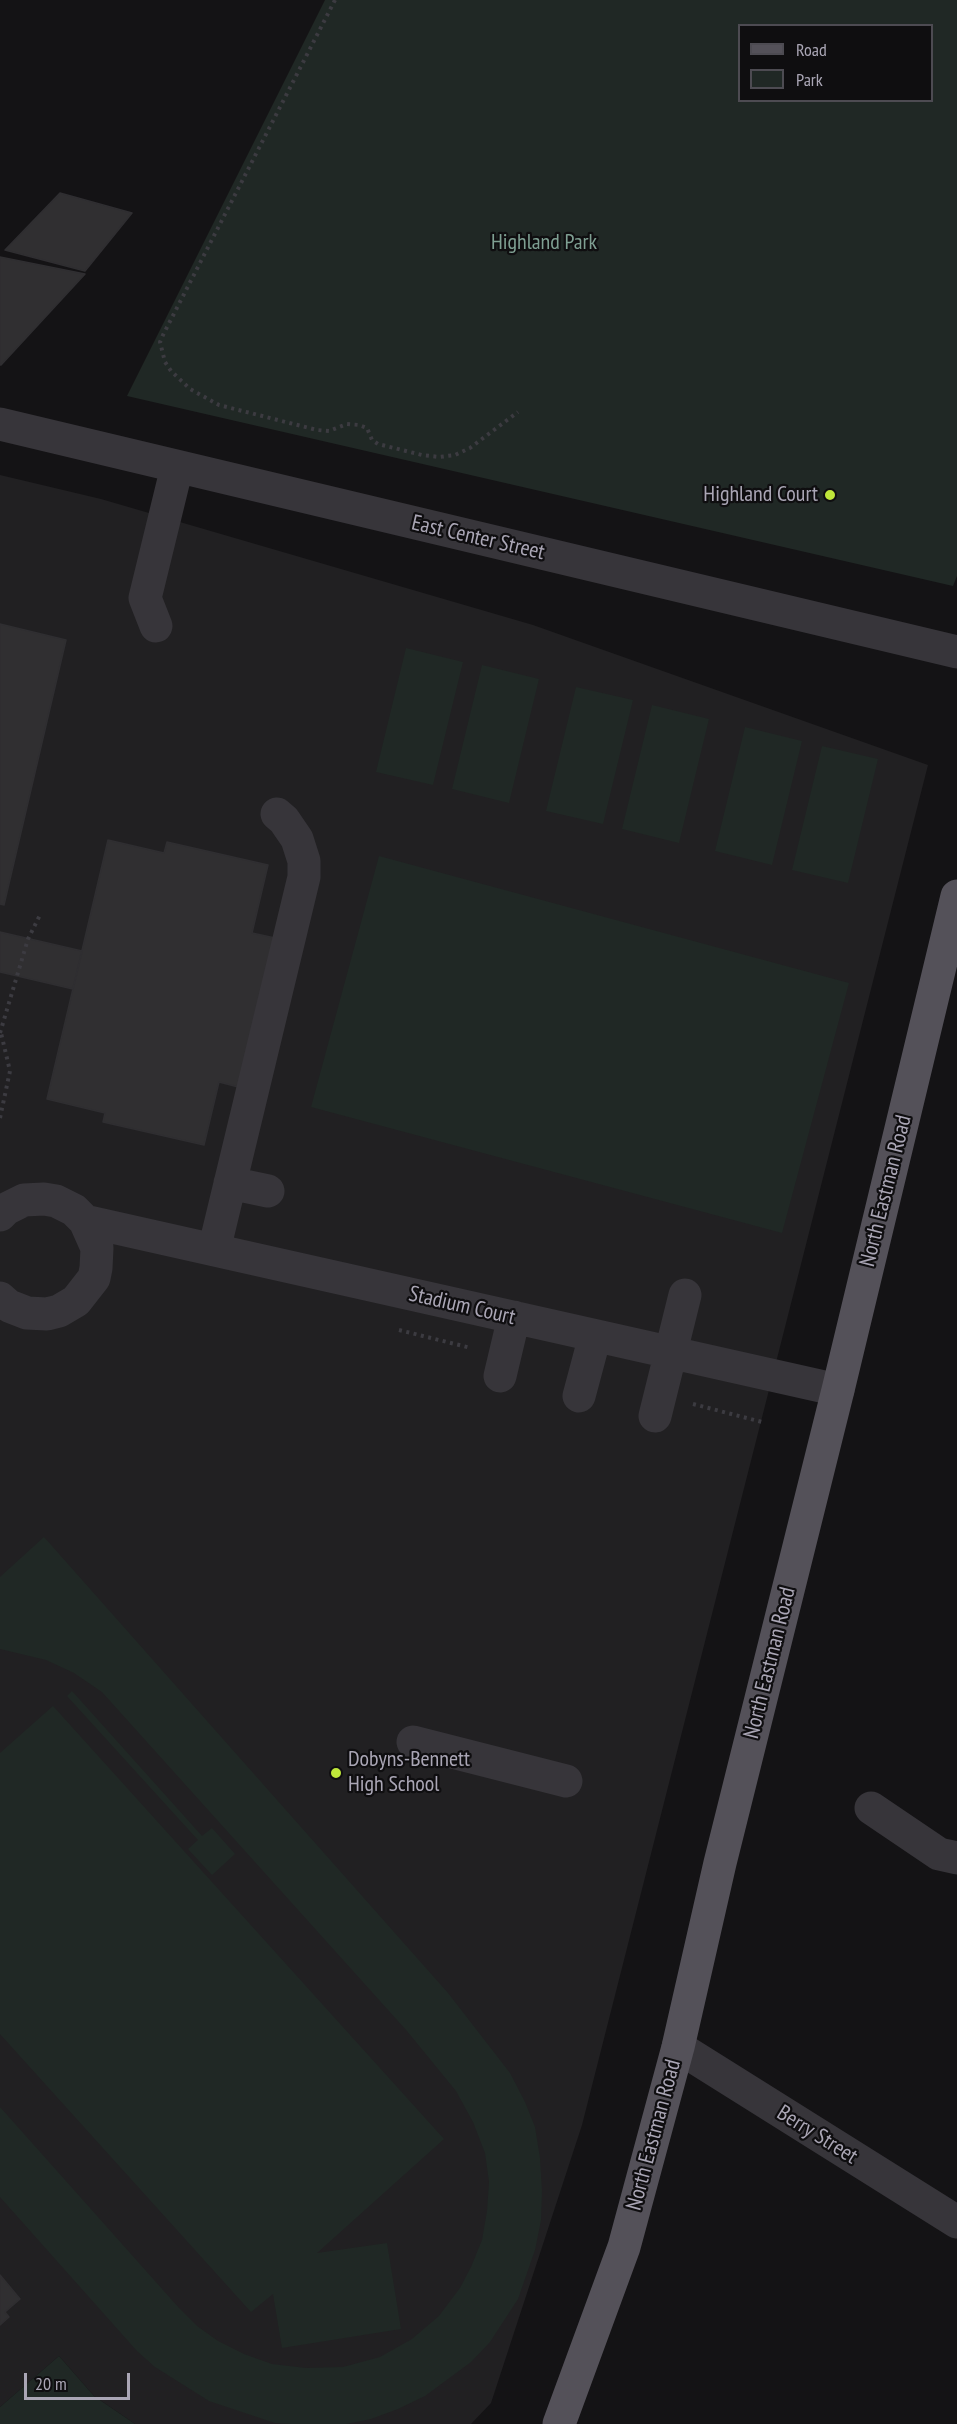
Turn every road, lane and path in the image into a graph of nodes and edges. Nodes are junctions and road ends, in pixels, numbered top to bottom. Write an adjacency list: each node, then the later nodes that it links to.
1 (335, 0): 2 (path)
2 (518, 412)
3 (0, 424): 4 (street, East Center Street)
4 (177, 467): 5 (street); 6 (street, East Center Street)
5 (156, 626)
6 (957, 652)
7 (277, 814): 13 (street)
8 (957, 896): 10 (main road, North Eastman Road)
9 (41, 913): 11 (path)
10 (952, 942): 25 (main road, North Eastman Road)
11 (1, 1033): 12 (path)
12 (0, 1118)
13 (230, 1183): 14 (street); 17 (street)
14 (268, 1191)
15 (0, 1215): 16 (street, Stadium Court)
16 (86, 1221): 17 (street, Stadium Court); 19 (street)
17 (214, 1250): 20 (street, Stadium Court)
18 (685, 1295): 23 (street)
19 (0, 1298)
20 (514, 1317): 22 (street, Stadium Court); 24 (street)
21 (392, 1328): 24 (path)
22 (595, 1335): 23 (street, Stadium Court); 26 (street)
23 (671, 1353): 25 (street, Stadium Court); 27 (street)
24 (502, 1366)
25 (838, 1390): 33 (main road, North Eastman Road)
26 (579, 1396)
27 (658, 1406): 28 (path)
28 (762, 1422)
29 (413, 1742): 30 (street)
30 (566, 1780)
31 (871, 1808): 32 (street)
32 (957, 1858)
33 (678, 2047): 34 (street, Berry Street); 35 (main road, North Eastman Road)
34 (957, 2222)
35 (559, 2424)

